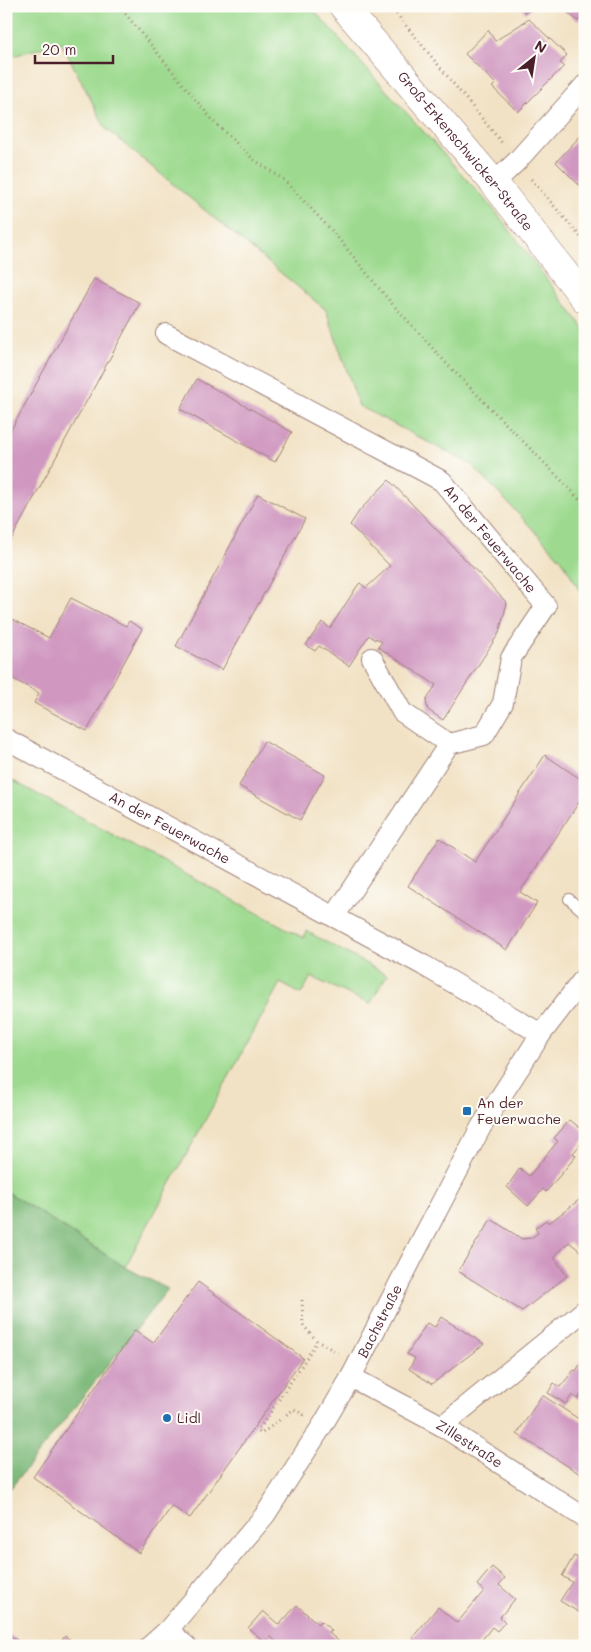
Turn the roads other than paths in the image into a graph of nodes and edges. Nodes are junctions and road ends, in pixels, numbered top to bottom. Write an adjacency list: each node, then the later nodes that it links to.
1 (343, 6): 3 (main road, Groß-Erkenschwicker-Straße)
2 (585, 85): 3 (street)
3 (494, 183): 4 (main road, Groß-Erkenschwicker-Straße)
4 (585, 299)
5 (166, 334): 8 (street, An der Feuerwache)
6 (372, 658): 8 (street)
7 (6, 739): 11 (street, An der Feuerwache)
8 (449, 744): 11 (street)
9 (569, 899): 10 (lane)
10 (585, 912)
11 (334, 917): 13 (street, An der Feuerwache)
12 (585, 977): 13 (street, Bachstraße)
13 (541, 1034): 15 (street, Bachstraße)
14 (585, 1310): 16 (street)
15 (352, 1377): 16 (street, Zillestraße); 18 (street, Bachstraße)
16 (442, 1426): 17 (street, Zillestraße)
17 (585, 1518)
18 (168, 1630): 19 (street, Bachstraße); 20 (street)
19 (150, 1646)
20 (186, 1646)

